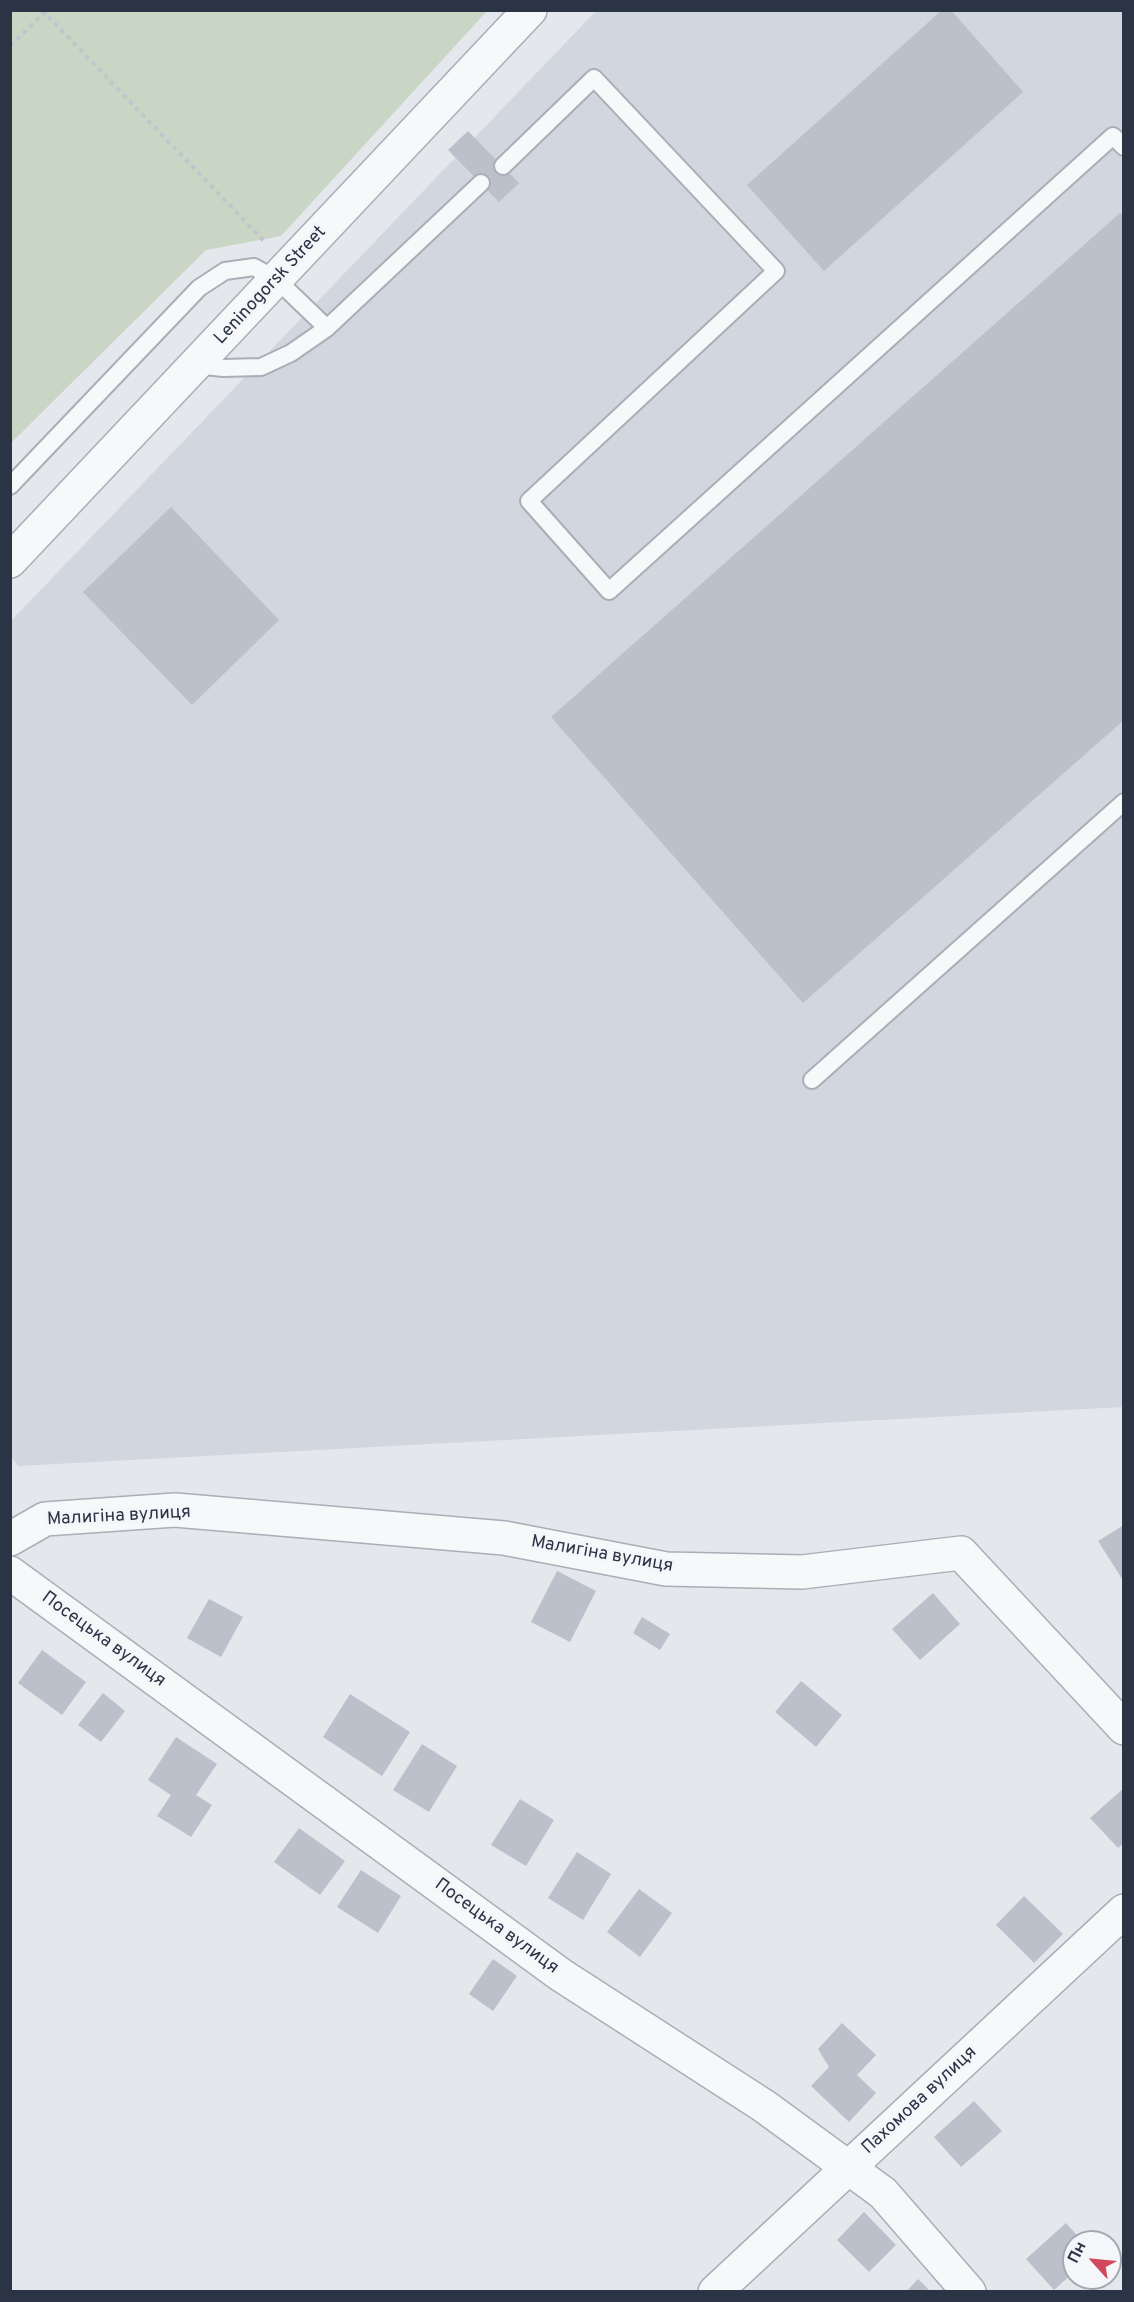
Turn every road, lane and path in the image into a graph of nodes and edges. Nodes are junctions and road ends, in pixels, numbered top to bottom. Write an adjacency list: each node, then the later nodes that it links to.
1 (530, 10): 7 (street, Leninogorsk Street)
2 (44, 11): 3 (path); 7 (path)
3 (10, 46)
4 (1124, 147): 5 (lane)
5 (503, 166)
6 (481, 183): 8 (lane)
7 (283, 274): 8 (lane); 9 (street, Leninogorsk Street); 10 (lane)
8 (327, 328): 9 (lane)
9 (197, 365): 11 (street, Leninogorsk Street)
10 (10, 486)
11 (10, 561)
12 (1124, 802): 13 (lane)
13 (812, 1080)
14 (10, 1539): 16 (street, Малигіна вулиця)
15 (10, 1573): 18 (street, Посецька вулиця)
16 (1124, 1728)
17 (1124, 1911): 18 (street, Пахомова вулиця)
18 (849, 2168): 19 (street, Пахомова вулиця); 20 (street, Посецька вулиця)
19 (716, 2292)
20 (969, 2292)

